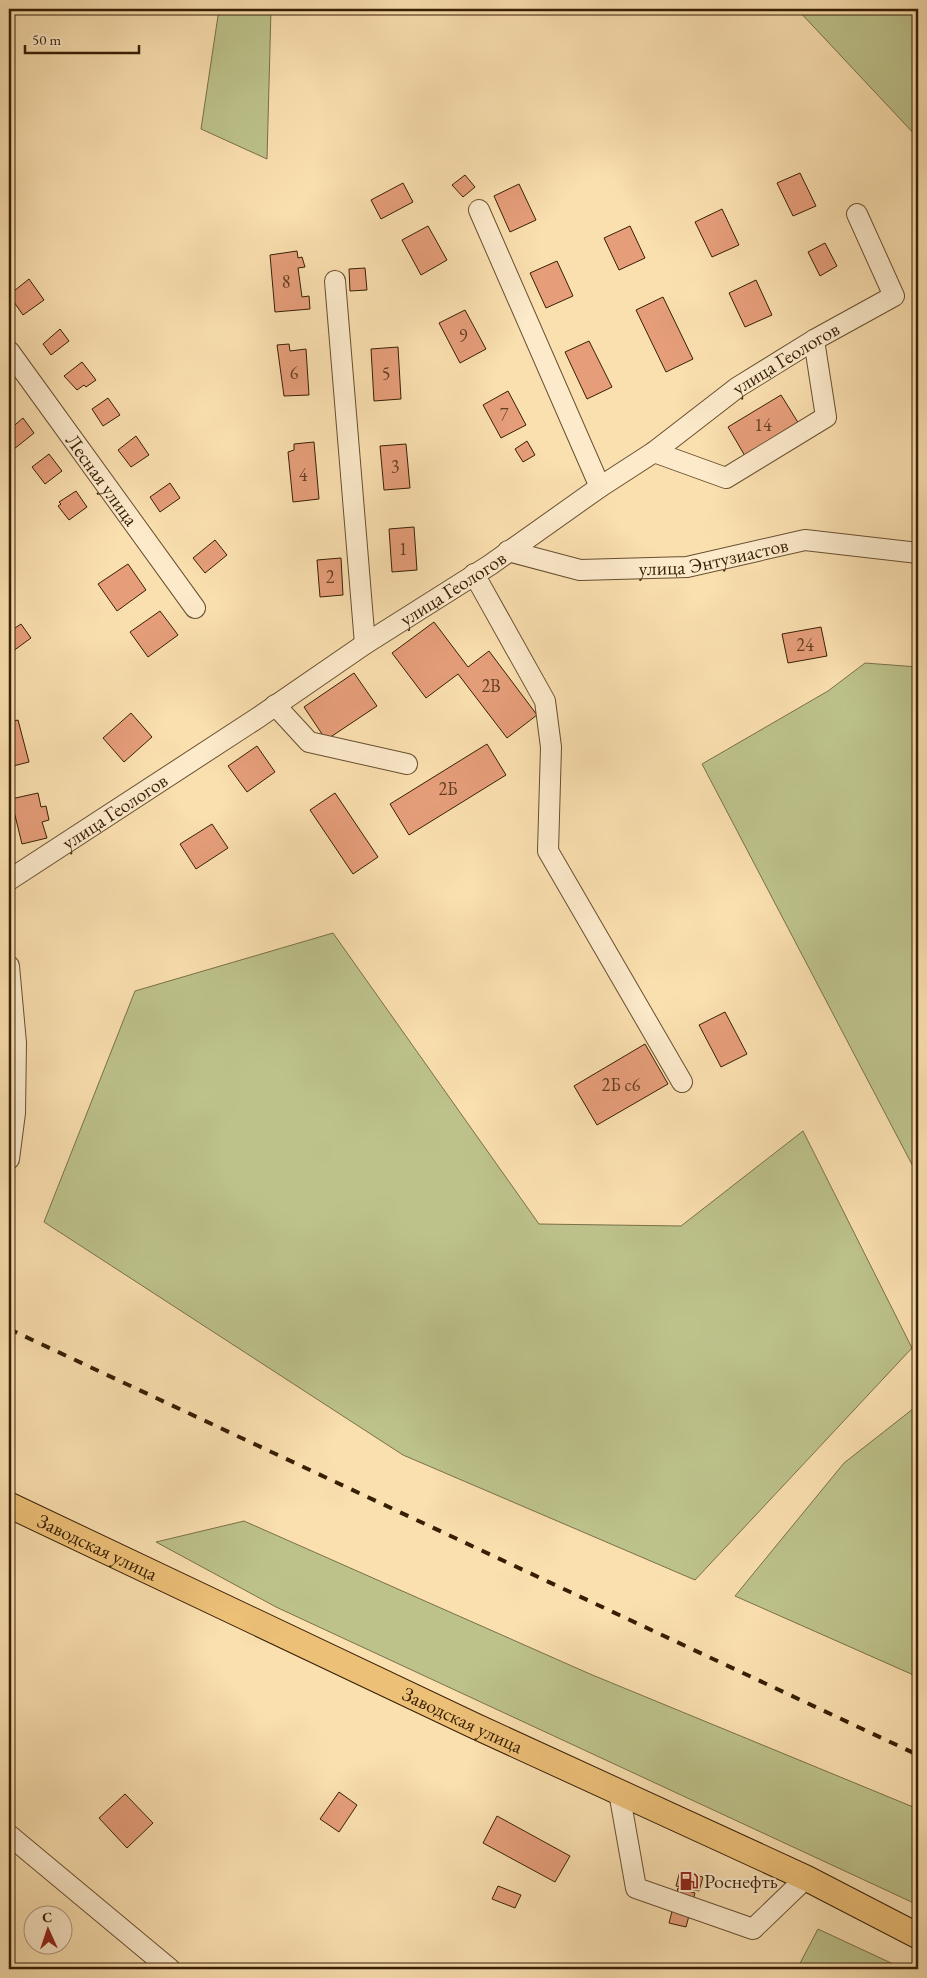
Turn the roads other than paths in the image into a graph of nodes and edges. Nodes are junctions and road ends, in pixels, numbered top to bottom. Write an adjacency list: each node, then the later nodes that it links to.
1 (479, 210): 7 (street)
2 (857, 214): 4 (street, улица Геологов)
3 (335, 281): 12 (street)
4 (814, 340): 6 (street, улица Геологов); 6 (street)
5 (9, 350): 11 (street, Лесная улица)
6 (654, 452): 7 (street, улица Геологов)
7 (600, 487): 8 (street, улица Геологов)
8 (508, 551): 9 (street, улица Энтузиастов); 10 (street, улица Геологов)
9 (918, 553)
10 (474, 574): 12 (street, улица Геологов); 17 (street)
11 (195, 608)
12 (365, 644): 13 (street, улица Геологов)
13 (275, 705): 14 (street); 15 (street, улица Геологов)
14 (407, 764)
15 (9, 880)
16 (9, 966): 18 (street)
17 (682, 1082)
18 (9, 1159)
19 (9, 1505): 20 (main road, Заводская улица)
20 (619, 1792): 22 (main road, Заводская улица); 22 (street)
21 (9, 1835): 24 (street)
22 (806, 1878): 23 (main road, Заводская улица)
23 (918, 1936)
24 (170, 1969)

